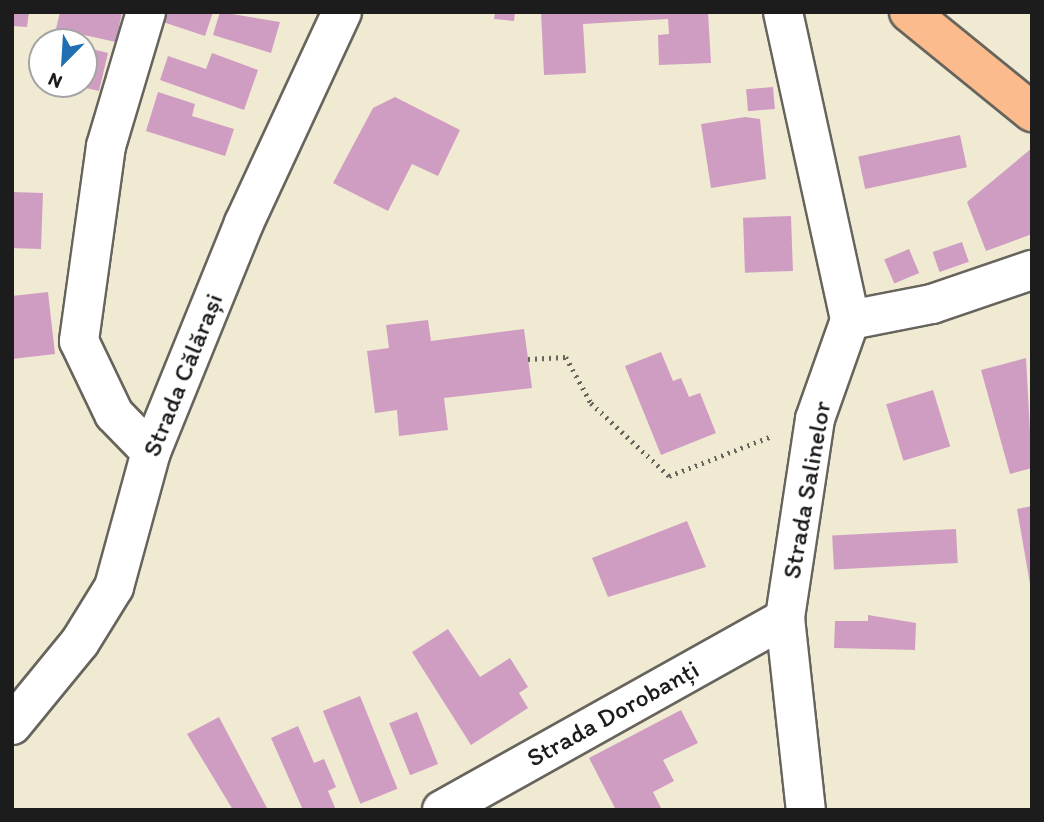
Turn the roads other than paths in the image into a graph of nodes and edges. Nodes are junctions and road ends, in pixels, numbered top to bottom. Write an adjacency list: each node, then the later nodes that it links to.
1 (146, 12): 8 (street)
2 (342, 12): 8 (street, Strada Călărași)
3 (783, 12): 7 (street)
4 (909, 12): 5 (main road)
5 (1032, 112)
6 (1032, 270): 7 (street)
7 (850, 320): 9 (street, Strada Salinelor)
8 (150, 452): 10 (street, Strada Călărași)
9 (785, 618): 11 (street, Strada Dorobanți); 12 (street, Strada Salinelor)
10 (12, 725)
11 (442, 810)
12 (806, 810)

